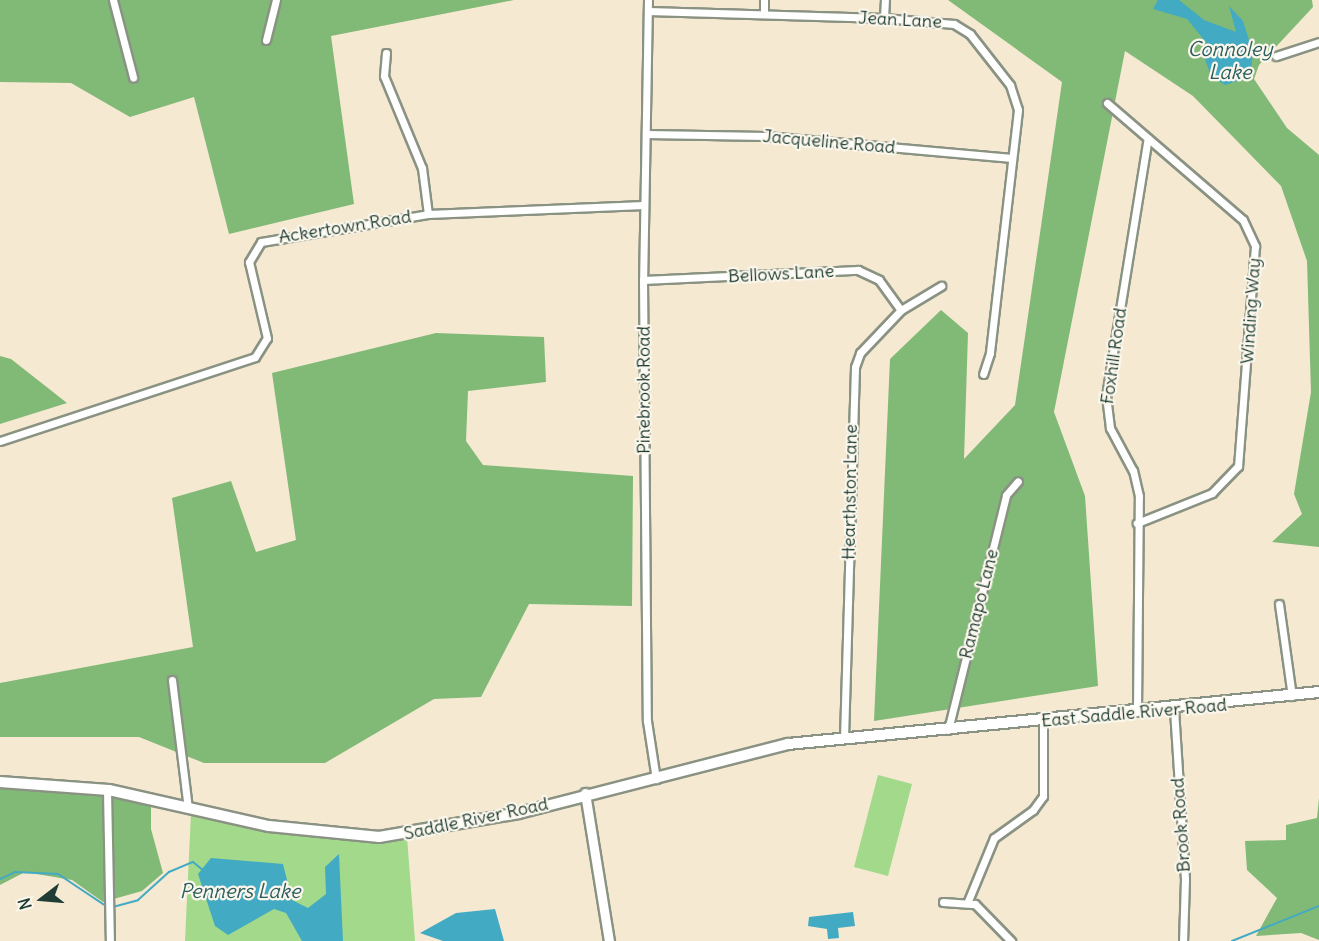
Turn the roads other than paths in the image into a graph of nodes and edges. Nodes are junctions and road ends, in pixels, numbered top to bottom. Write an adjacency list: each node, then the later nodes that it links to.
1 (113, 0): 13 (street)
2 (276, 0): 9 (street)
3 (648, 0): 6 (street, Pinebrook Road)
4 (764, 0): 7 (street)
5 (885, 0): 8 (street)
6 (648, 11): 7 (street, Jean Lane); 15 (street, Pinebrook Road)
7 (764, 14): 8 (street, Jean Lane)
8 (884, 18): 17 (street, Jean Lane)
9 (266, 40)
10 (1319, 42): 12 (street)
11 (386, 53): 19 (street)
12 (1276, 56)
13 (133, 77)
14 (1107, 103): 16 (street, Winding Way)
15 (646, 134): 17 (street, Jacqueline Road); 18 (street, Pinebrook Road)
16 (1148, 138): 26 (street, Foxhill Road); 26 (street, Winding Way)
17 (1012, 158): 23 (street, Jean Lane)
18 (644, 205): 19 (street, Ackertown Road); 20 (street, Pinebrook Road)
19 (428, 214): 24 (street, Ackertown Road)
20 (643, 280): 22 (street, Bellows Lane); 36 (street, Pinebrook Road)
21 (941, 286): 22 (street, Hearthston Lane)
22 (901, 310): 35 (street, Hearthston Lane)
23 (983, 374)
24 (0, 441)
25 (1017, 481): 34 (street, Ramapo Lane)
26 (1137, 523): 32 (street, Foxhill Road)
27 (1279, 604): 30 (street)
28 (172, 681): 40 (street)
29 (1319, 692): 30 (main road, East Saddle River Road)
30 (1292, 696): 31 (main road, East Saddle River Road)
31 (1174, 710): 32 (main road, East Saddle River Road); 46 (street, Brook Road)
32 (1137, 712): 33 (main road, East Saddle River Road)
33 (1043, 721): 34 (main road, East Saddle River Road); 41 (street)
34 (948, 730): 35 (main road, Saddle River Road)
35 (844, 738): 36 (main road, Saddle River Road)
36 (656, 779): 39 (main road, Saddle River Road)
37 (0, 782): 38 (main road, Saddle River Road)
38 (107, 790): 40 (main road, Saddle River Road); 43 (street)
39 (585, 793): 40 (main road, Saddle River Road); 44 (street)
40 (188, 808)
41 (968, 901): 42 (street); 45 (street)
42 (943, 902)
43 (110, 941)
44 (609, 941)
45 (1011, 941)
46 (1183, 941)

